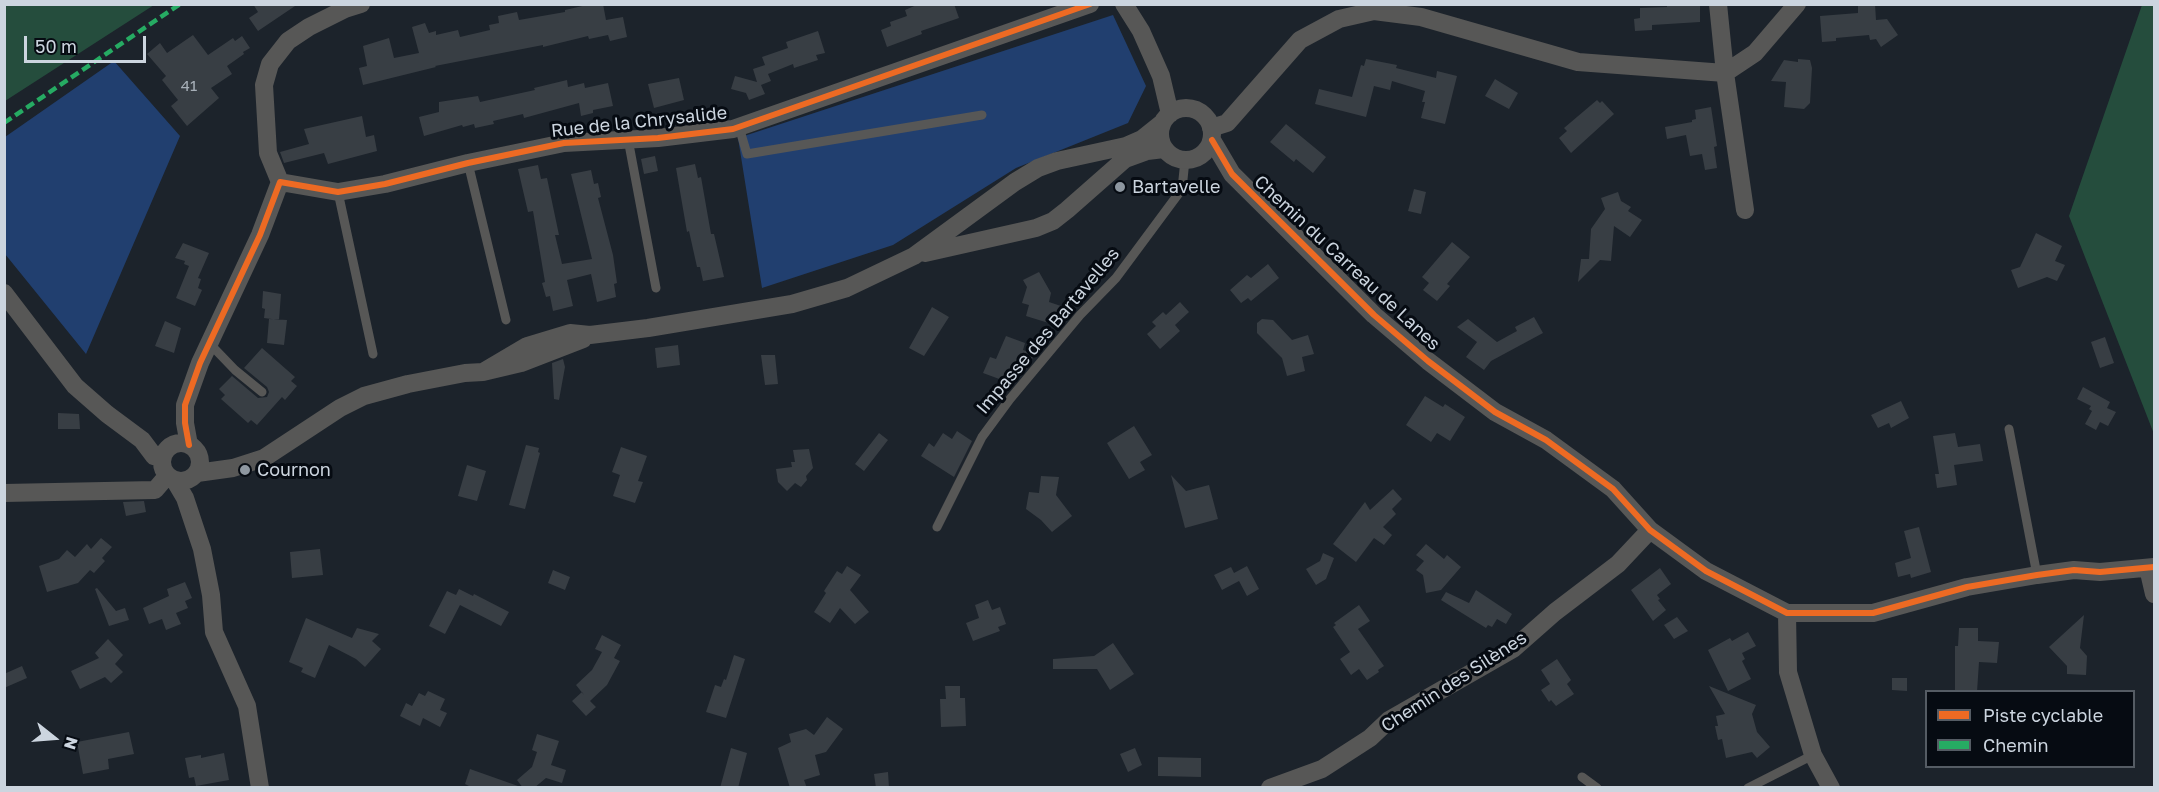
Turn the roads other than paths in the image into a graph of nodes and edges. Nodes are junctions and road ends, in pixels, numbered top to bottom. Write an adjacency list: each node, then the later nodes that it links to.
1 (361, 4): 17 (street)
2 (1090, 4): 11 (street, Rue de la Chrysalide)
3 (1124, 4): 7 (street)
4 (1718, 4): 6 (street)
5 (1797, 4): 6 (street)
6 (1725, 73): 10 (street); 19 (street)
7 (1161, 76): 9 (street); 10 (street, Chemin du Carreau de Lanes)
8 (982, 115): 11 (lane)
9 (1166, 118): 10 (street); 13 (street); 20 (street)
10 (1203, 122): 14 (street); 16 (street, Chemin du Carreau de Lanes)
11 (739, 127): 12 (street, Rue de la Chrysalide)
12 (628, 139): 15 (street, Rue de la Chrysalide); 21 (lane)
13 (1164, 149): 14 (street); 20 (street)
14 (1191, 159): 16 (street, Chemin du Carreau de Lanes); 30 (lane, Impasse des Bartavelles)
15 (468, 163): 18 (street, Rue de la Chrysalide); 23 (lane)
16 (1232, 174): 31 (street, Chemin du Carreau de Lanes)
17 (280, 182): 18 (street, Rue de la Chrysalide); 24 (street)
18 (338, 192): 25 (lane)
19 (1745, 210)
20 (914, 256): 28 (street)
21 (656, 288)
22 (4, 293): 28 (street)
23 (506, 320)
24 (210, 344): 26 (lane); 28 (street)
25 (374, 354)
26 (262, 392)
27 (2009, 429): 33 (lane)
28 (180, 462): 29 (street); 38 (street)
29 (4, 493)
30 (937, 527)
31 (1650, 530): 35 (street, Chemin du Carreau de Lanes); 39 (street, Chemin des Silènes)
32 (2151, 567): 33 (street, Chemin du Carreau de Lanes); 34 (street)
33 (2037, 575): 35 (street, Chemin du Carreau de Lanes)
34 (2154, 594)
35 (1786, 613): 36 (street)
36 (1813, 755): 41 (lane); 42 (street)
37 (1582, 777): 40 (lane)
38 (260, 788)
39 (1269, 788)
40 (1598, 788)
41 (1748, 788)
42 (1831, 788)

